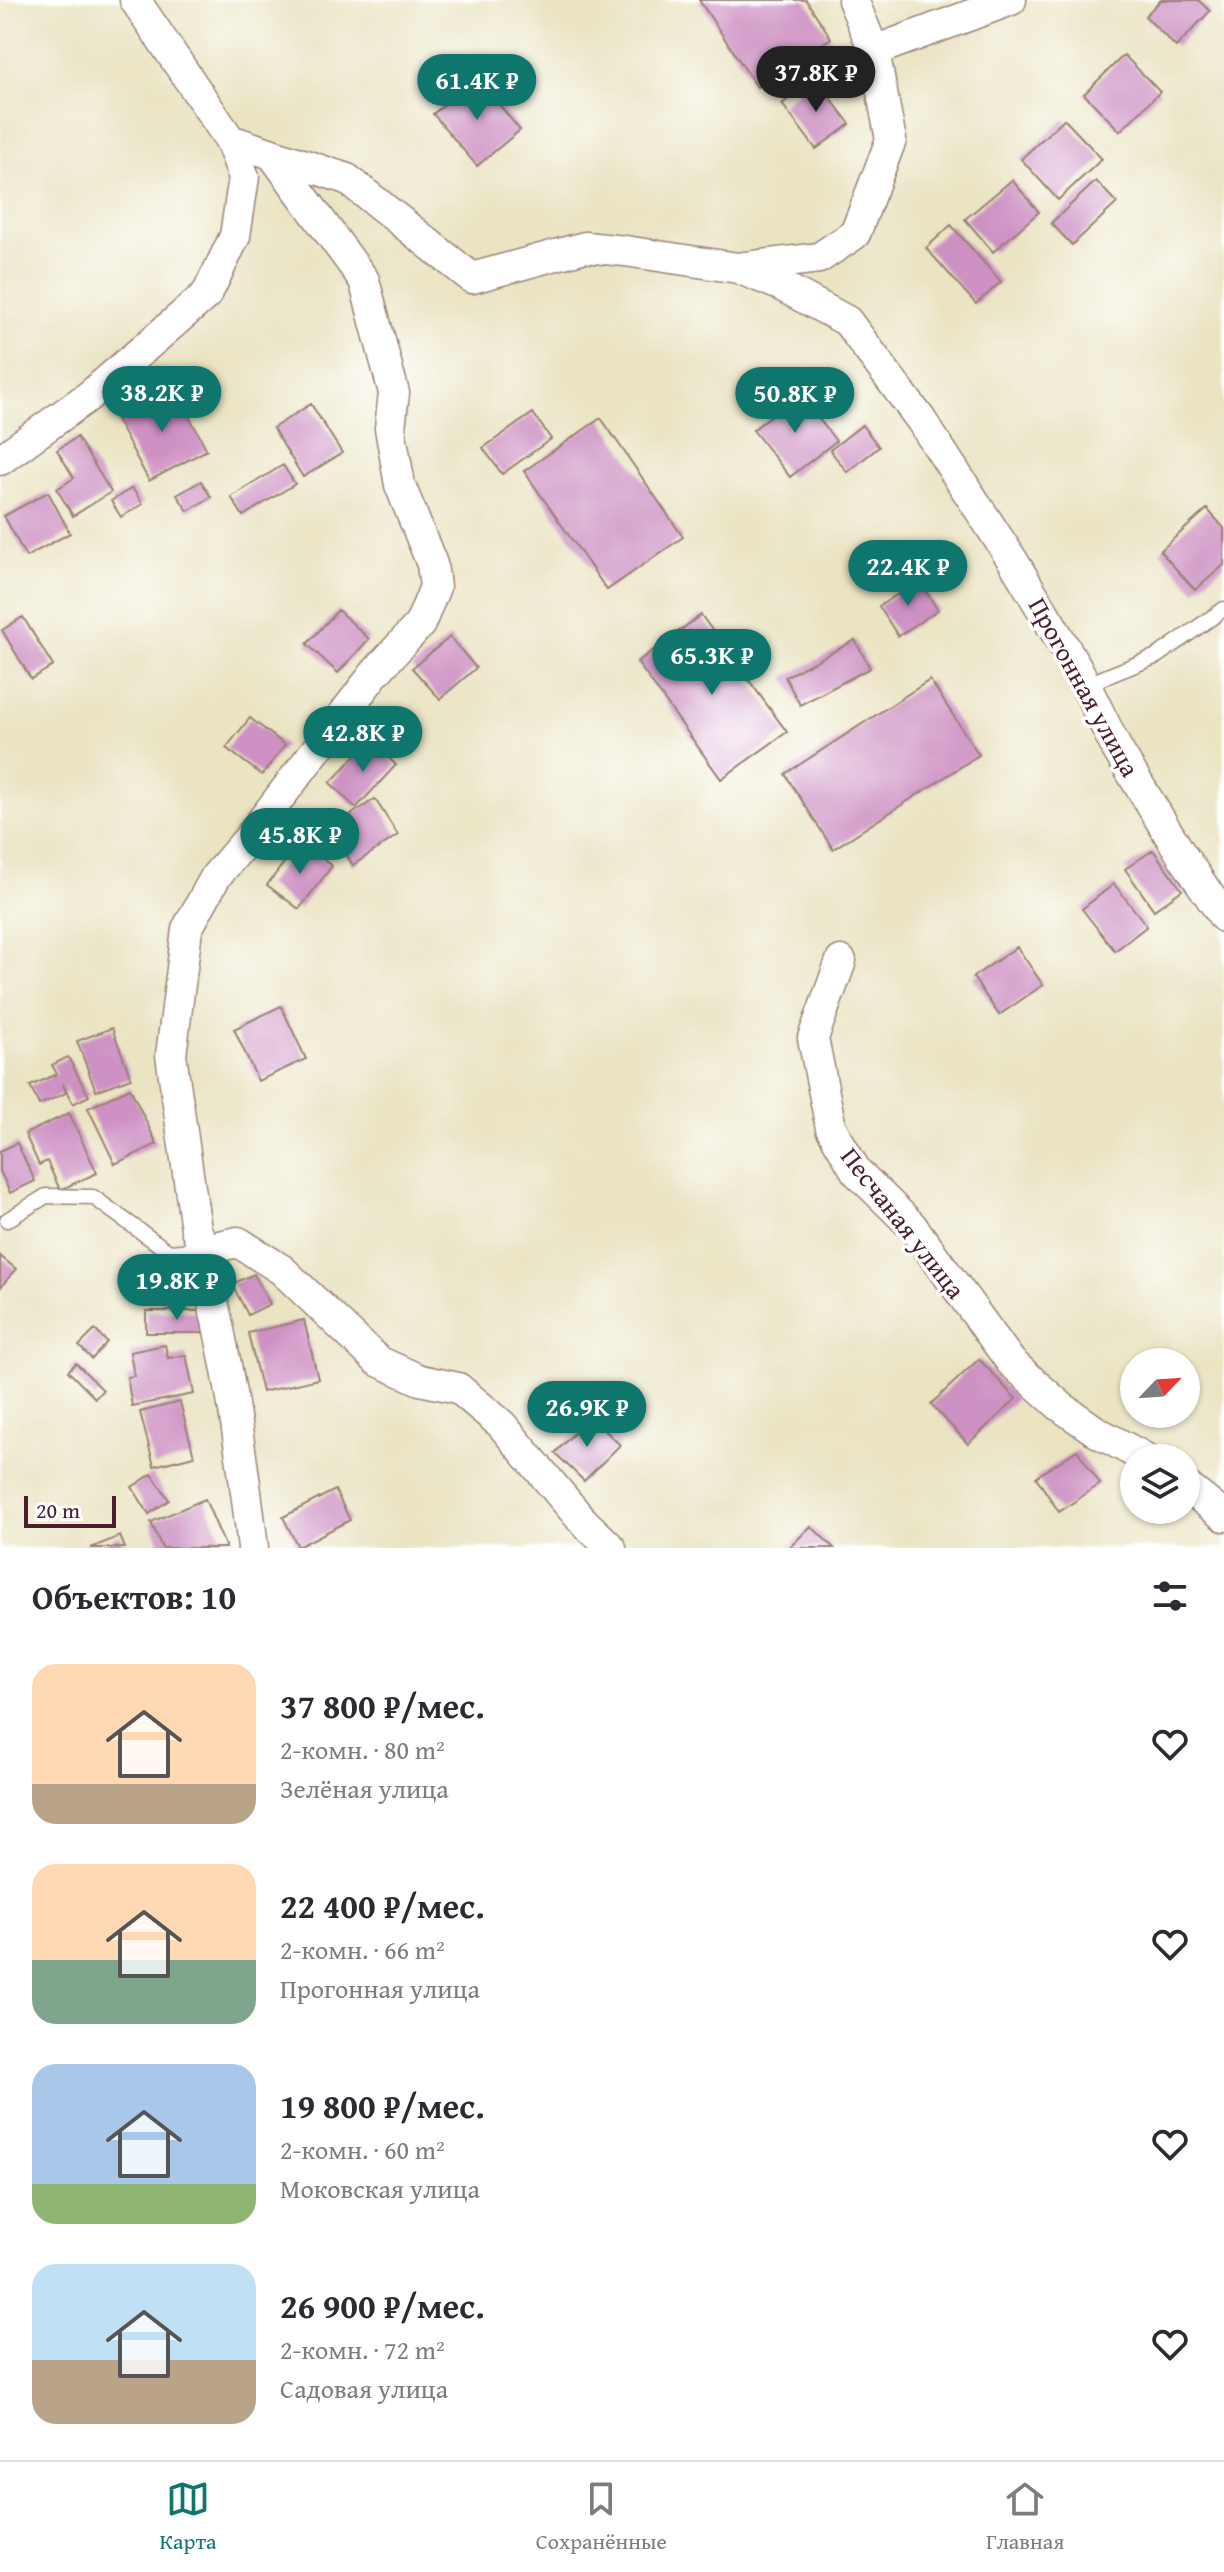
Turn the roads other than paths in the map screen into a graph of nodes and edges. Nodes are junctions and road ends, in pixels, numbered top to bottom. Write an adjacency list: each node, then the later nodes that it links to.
1 (135, 0): 5 (street)
2 (853, 0): 4 (street)
3 (1011, 0): 4 (street)
4 (874, 51): 7 (street)
5 (230, 140): 6 (street); 8 (street)
6 (272, 154): 7 (street); 14 (street)
7 (738, 268): 10 (street, Прогонная улица)
8 (0, 460)
9 (1224, 609): 10 (lane)
10 (1085, 685): 11 (street, Прогонная улица)
11 (1224, 917)
12 (841, 961): 15 (street, Песчаная улица)
13 (7, 1220): 14 (lane)
14 (205, 1249): 18 (street); 19 (street)
15 (1120, 1444)
16 (1200, 1497): 17 (street)
17 (1224, 1516)
18 (253, 1548)
19 (611, 1548)

